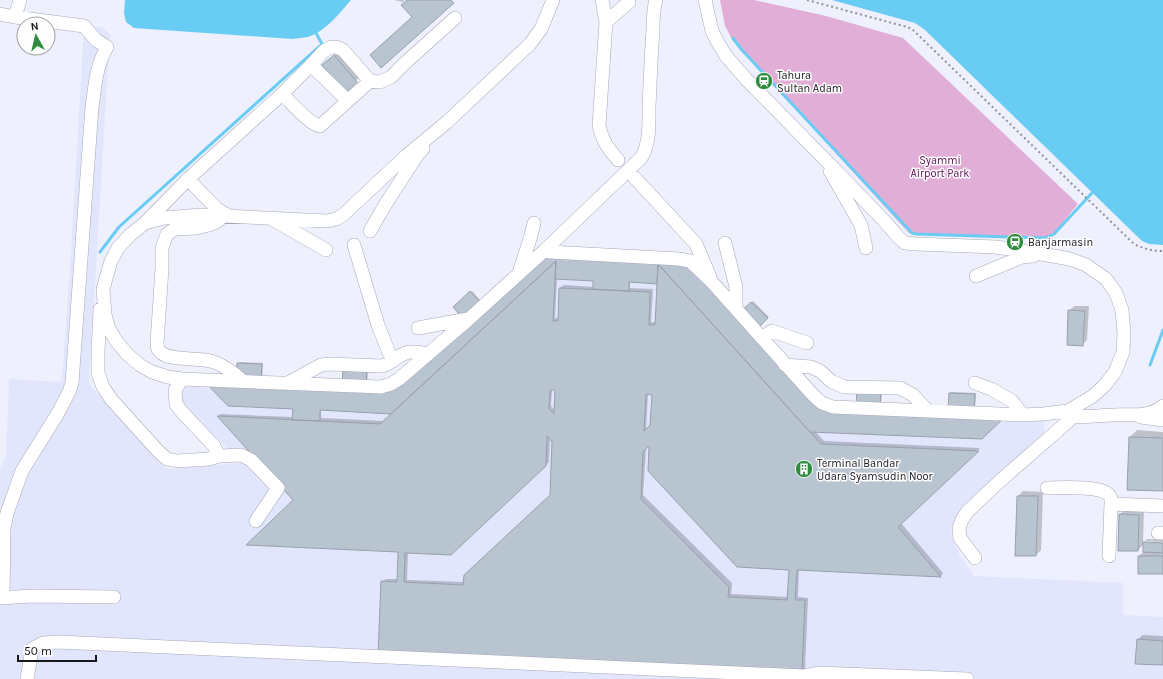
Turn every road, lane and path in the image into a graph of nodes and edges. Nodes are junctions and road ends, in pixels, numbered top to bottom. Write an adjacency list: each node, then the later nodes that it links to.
1 (20, 0): 9 (street)
2 (553, 0): 16 (street)
3 (602, 0): 11 (street)
4 (656, 0): 30 (street)
5 (705, 0): 17 (street)
6 (807, 0): 31 (path)
7 (629, 2): 11 (street)
8 (0, 14): 9 (street)
9 (15, 17): 67 (street)
10 (455, 18): 13 (street)
11 (606, 22): 18 (street)
12 (311, 65): 13 (street); 14 (street); 15 (street)
13 (370, 81): 15 (street)
14 (282, 94): 15 (street); 20 (street)
15 (348, 101)
16 (447, 122): 22 (street); 25 (street)
17 (824, 159): 28 (street); 32 (street)
18 (618, 160)
19 (634, 177): 35 (street)
20 (188, 178): 21 (street); 23 (street)
21 (227, 217): 22 (street); 23 (street); 46 (street)
22 (269, 218): 29 (street)
23 (145, 222): 36 (street)
24 (534, 223): 33 (street)
25 (370, 231)
26 (725, 243): 37 (street)
27 (354, 245): 42 (street)
28 (866, 248)
29 (326, 250)
30 (544, 251): 33 (street); 35 (street)
31 (1163, 251)
32 (1047, 255): 34 (street); 49 (street)
33 (519, 274): 38 (street)
34 (976, 276)
35 (711, 281): 37 (street)
36 (102, 289): 45 (street); 59 (street)
37 (736, 309): 40 (street)
38 (470, 318): 39 (street); 43 (street)
39 (418, 328)
40 (762, 338): 41 (street); 44 (street)
41 (807, 343)
42 (389, 353)
43 (428, 354): 48 (street); 48 (street)
44 (785, 365): 51 (street); 51 (street)
45 (182, 379): 46 (street); 59 (street)
46 (243, 381): 48 (street)
47 (975, 382): 54 (street)
48 (288, 383)
49 (1093, 396): 52 (street); 55 (street)
50 (1163, 406): 56 (street)
51 (927, 410): 54 (street)
52 (1071, 413): 53 (street); 55 (street); 58 (street)
53 (1043, 414): 54 (street); 58 (street)
54 (1023, 415)
55 (1112, 415): 56 (street)
56 (1135, 415): 57 (street)
57 (1163, 420)
58 (1039, 448): 65 (street)
59 (219, 456): 63 (street)
60 (1047, 488): 61 (street)
61 (1112, 504): 62 (street); 64 (street)
62 (1163, 506)
63 (256, 520)
64 (1109, 556)
65 (975, 558)
66 (114, 597): 67 (street)
67 (1, 598)
68 (27, 679): 69 (street)
69 (967, 679)

